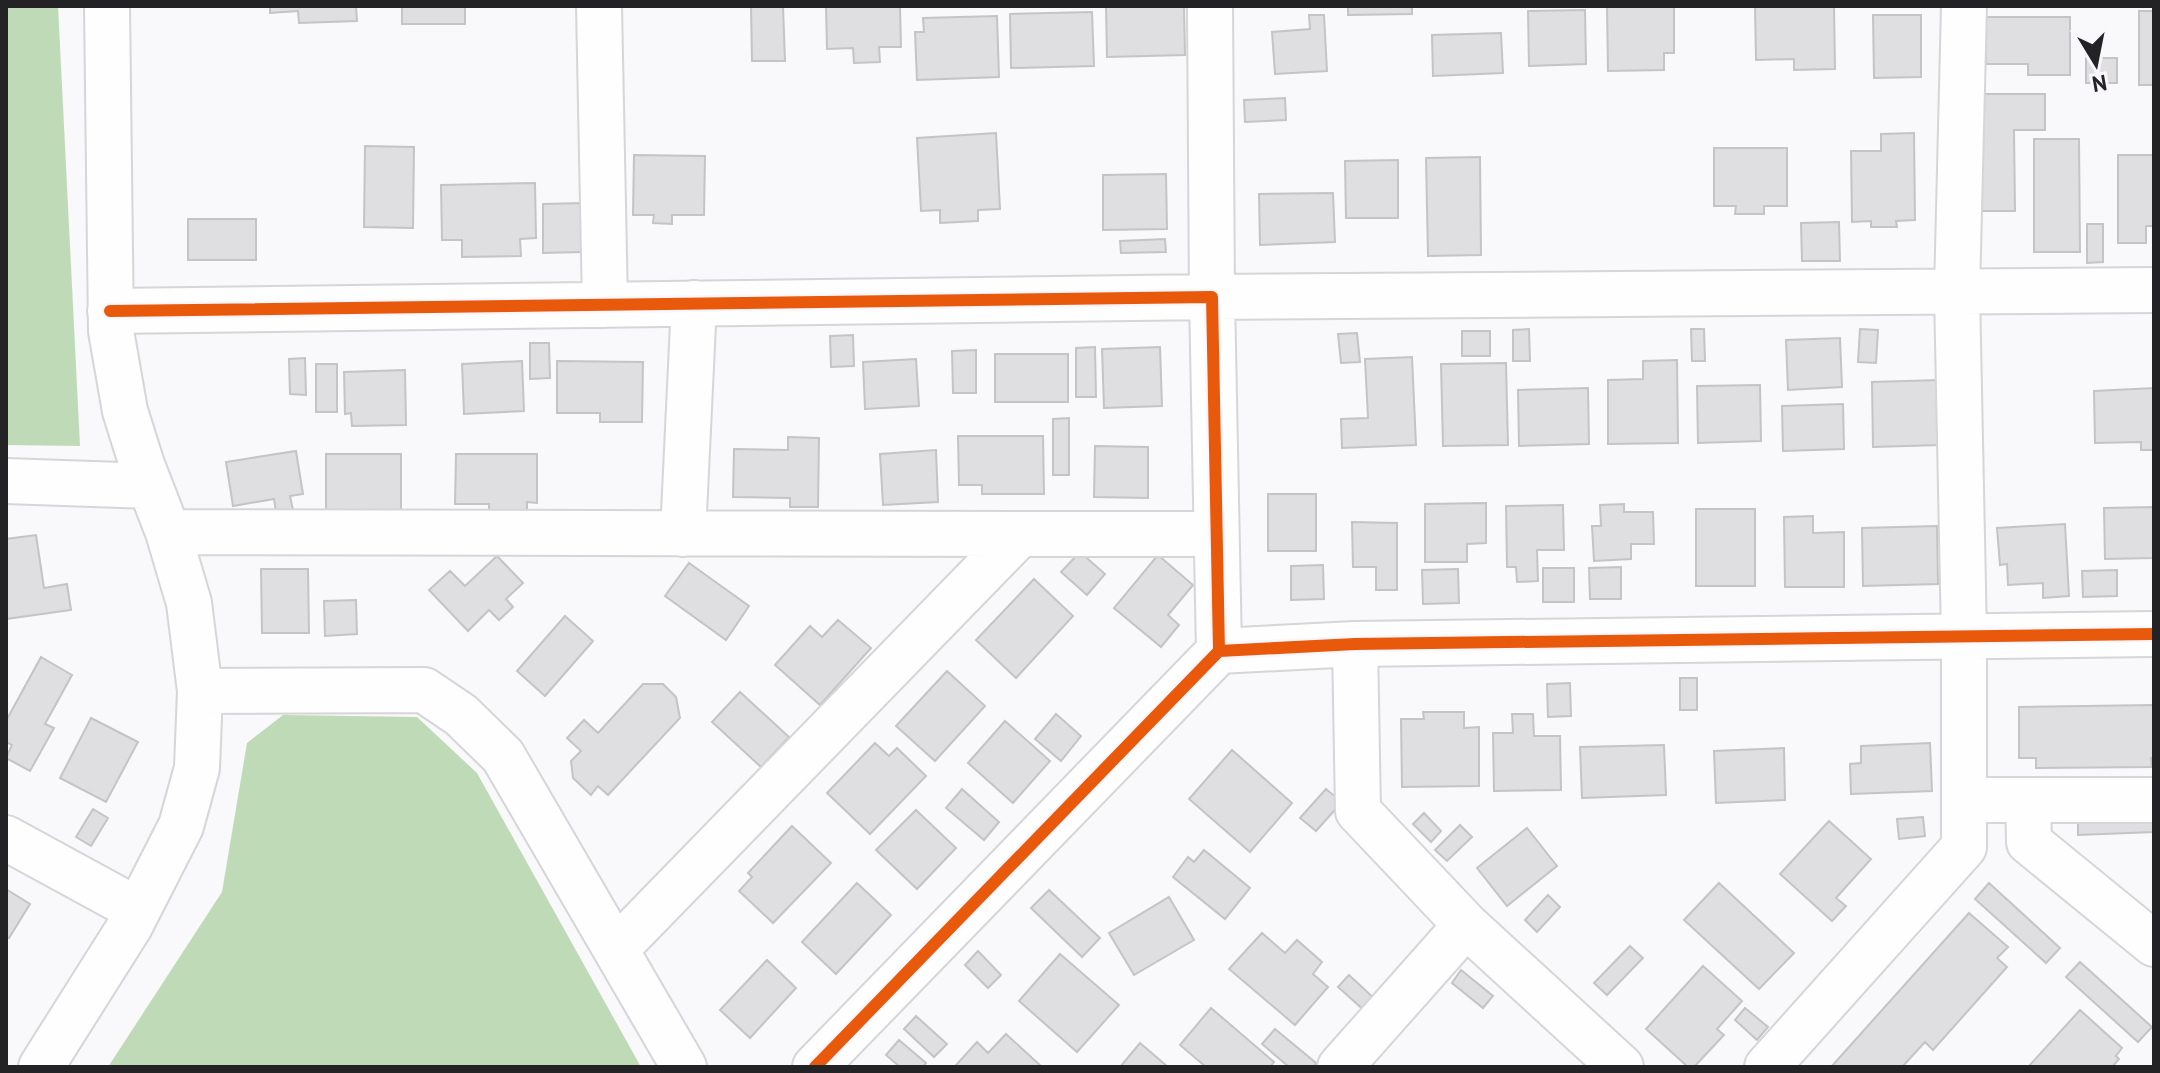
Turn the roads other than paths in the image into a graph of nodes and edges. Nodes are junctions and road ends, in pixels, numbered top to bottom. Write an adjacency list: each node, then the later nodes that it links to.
1 (107, 6): 10 (street)
2 (599, 6): 9 (street)
3 (1210, 6): 7 (street)
4 (1964, 6): 6 (street)
5 (2154, 290): 6 (street)
6 (1957, 292): 7 (street); 18 (street)
7 (1212, 297): 8 (street); 16 (street)
8 (694, 303): 9 (street); 14 (street)
9 (605, 305): 10 (street)
10 (110, 311): 12 (street)
11 (6, 481): 12 (street)
12 (150, 486): 13 (street)
13 (168, 532): 14 (street); 21 (street)
14 (683, 534): 15 (street)
15 (1020, 534): 16 (street); 29 (street)
16 (1216, 534): 20 (street)
17 (2154, 634): 18 (street)
18 (1964, 636): 19 (street); 22 (street)
19 (1355, 644): 20 (street); 27 (street)
20 (1219, 651): 32 (street)
21 (200, 691): 26 (street); 29 (street)
22 (1964, 800): 23 (street); 35 (street)
23 (2028, 800): 24 (street); 28 (street)
24 (2154, 800)
25 (6, 838): 26 (street)
26 (138, 910): 30 (street)
27 (1466, 925): 33 (street); 34 (street)
28 (2154, 944)
29 (616, 949): 31 (street)
30 (41, 1067)
31 (684, 1067)
32 (815, 1067)
33 (1340, 1067)
34 (1621, 1067)
35 (1767, 1067)

